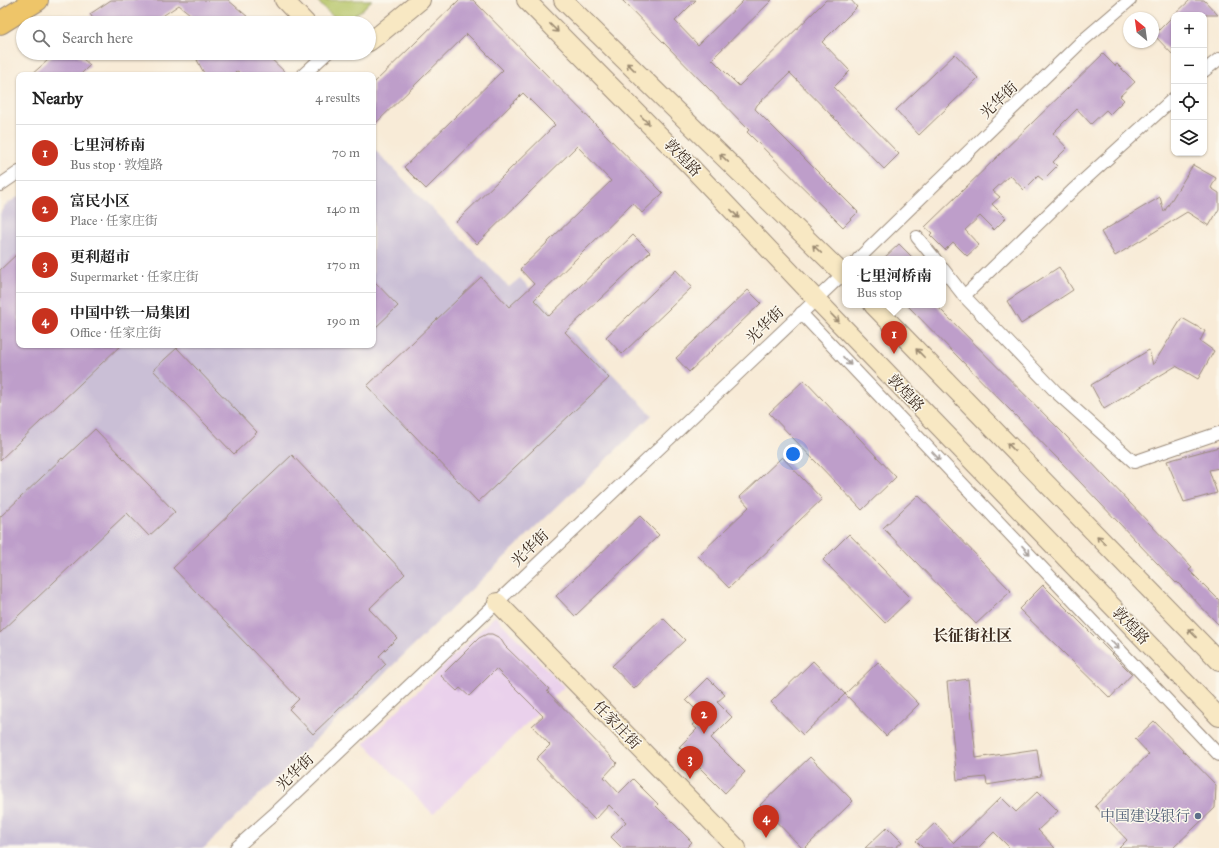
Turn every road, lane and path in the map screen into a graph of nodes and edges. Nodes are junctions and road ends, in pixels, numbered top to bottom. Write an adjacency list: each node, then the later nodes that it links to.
1 (37, 0): 8 (highway)
2 (284, 0): 7 (main road)
3 (526, 0): 24 (main road, 敦煌路, one-way to 24)
4 (563, 0): 20 (main road, 敦煌路, one-way to 4)
5 (1130, 0): 18 (street, 光华街)
6 (419, 1): 9 (main road)
7 (299, 16)
8 (0, 23)
9 (376, 37)
10 (1219, 59): 12 (street)
11 (319, 60): 13 (street)
12 (1207, 69)
13 (306, 72)
14 (1171, 101): 23 (street)
15 (16, 174): 16 (street)
16 (0, 186)
17 (917, 237): 19 (street)
18 (861, 256)
19 (933, 256)
20 (842, 272)
21 (946, 274): 23 (street)
22 (842, 276): 24 (street, 光华街)
23 (964, 296): 27 (street)
24 (816, 299): 26 (street, 光华街); 30 (main road, 敦煌路, one-way to 30)
25 (876, 308): 29 (main road, one-way to 25)
26 (801, 313): 28 (street, 光华街); 31 (street, one-way to 31)
27 (1219, 433)
28 (497, 602): 32 (street, 光华街); 33 (main road, 任家庄街)
29 (1219, 661)
30 (1219, 717)
31 (1219, 755)
32 (236, 848)
33 (738, 848)

